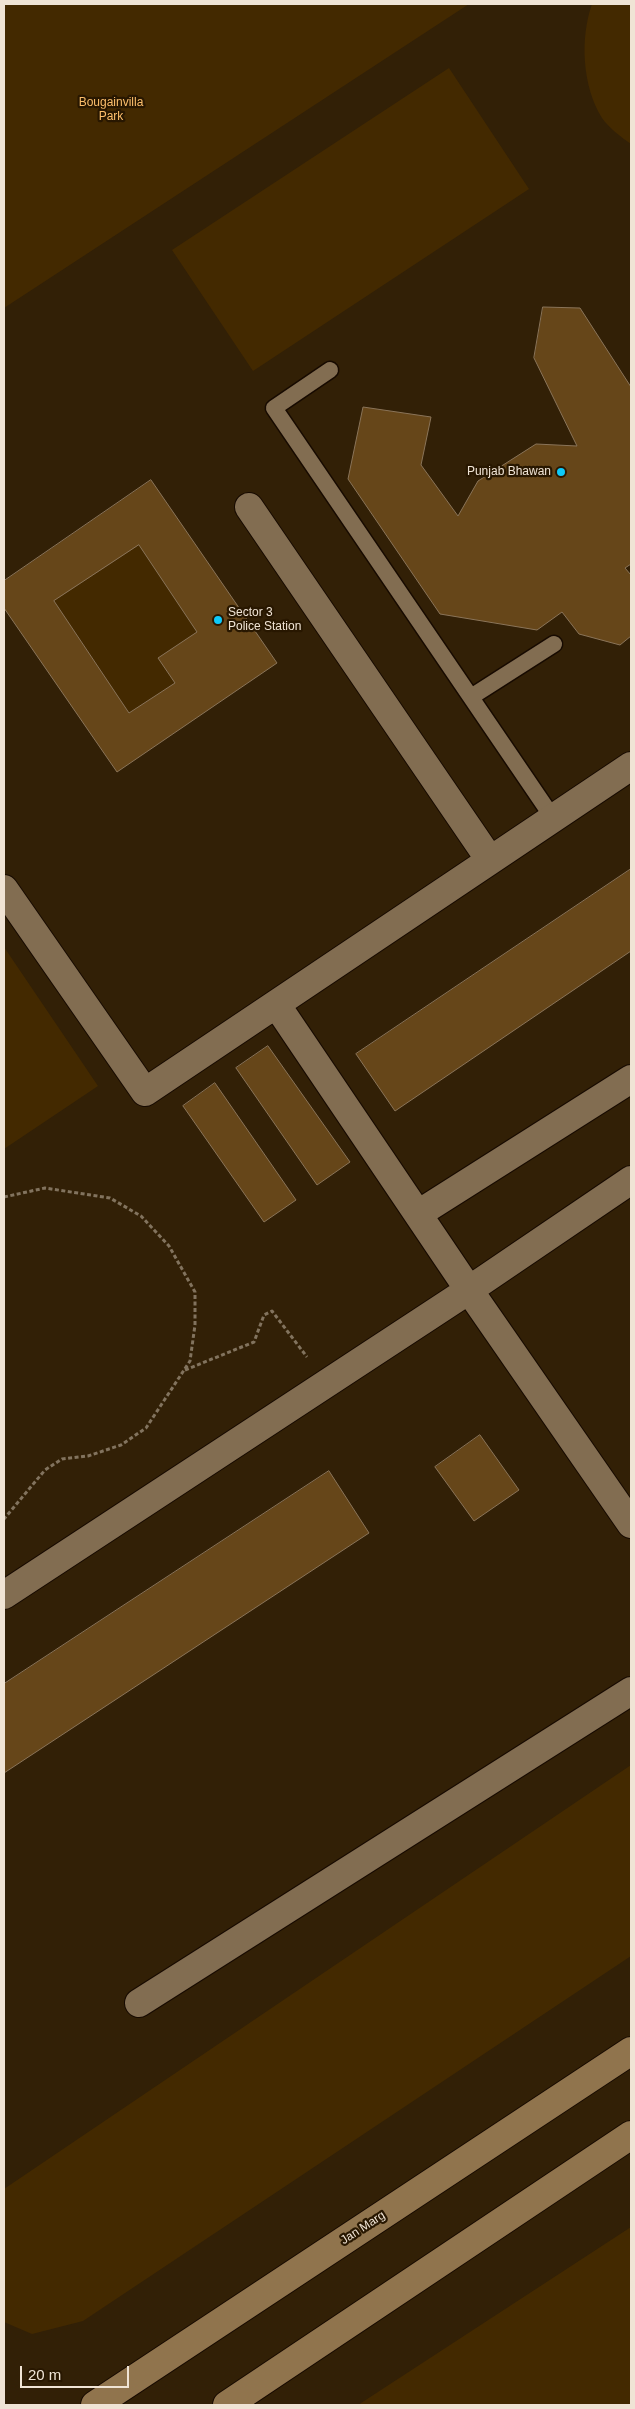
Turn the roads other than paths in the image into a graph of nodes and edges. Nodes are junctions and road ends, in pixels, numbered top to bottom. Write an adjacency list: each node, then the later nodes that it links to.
1 (330, 370): 4 (lane)
2 (249, 507): 7 (street)
3 (554, 644): 4 (lane)
4 (470, 698): 6 (lane)
5 (631, 766): 6 (street)
6 (553, 818): 7 (street)
7 (490, 860): 9 (street)
8 (4, 889): 9 (street)
9 (276, 1004): 12 (street)
10 (631, 1079): 12 (street)
11 (631, 1180): 13 (street)
12 (418, 1214): 13 (street)
13 (469, 1290): 14 (street); 15 (street)
14 (631, 1524)
15 (4, 1595)
16 (631, 1691): 17 (street)
17 (139, 2003)
18 (631, 2050): 20 (main road, Jan Marg)
19 (631, 2135): 21 (main road)
20 (95, 2405)
21 (227, 2405)

